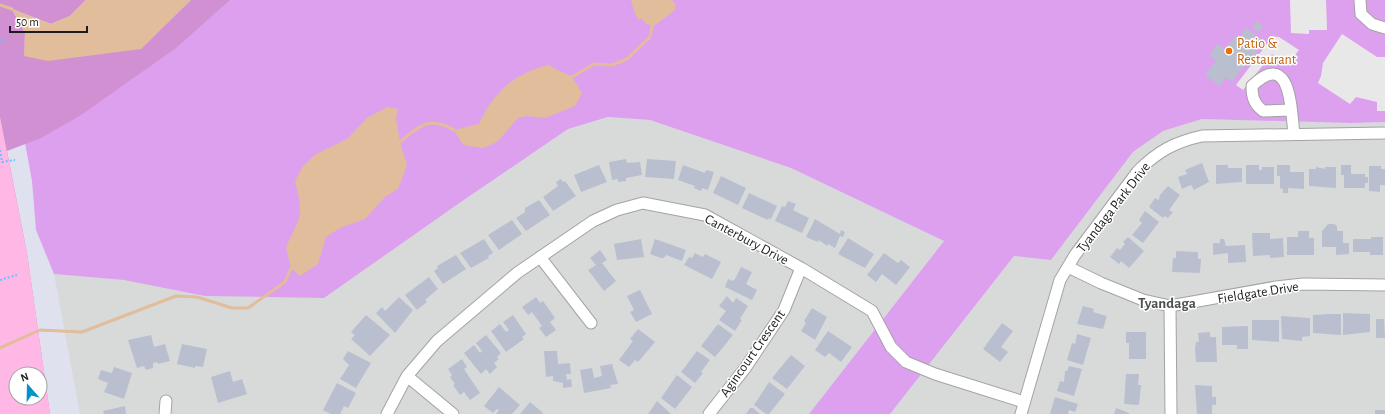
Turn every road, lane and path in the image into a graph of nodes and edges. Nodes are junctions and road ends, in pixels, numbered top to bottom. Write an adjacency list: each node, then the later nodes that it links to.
1 (1360, 0): 2 (street)
2 (1385, 28)
3 (5, 39): 4 (path)
4 (0, 42)
5 (1292, 110): 7 (street)
6 (1385, 133): 7 (street, Tyandaga Park Drive)
7 (1294, 134): 11 (street, Tyandaga Park Drive)
8 (0, 150): 9 (path)
9 (15, 160)
10 (540, 257): 12 (street, Canterbury Drive); 17 (street); 18 (street, Canterbury Drive)
11 (1068, 267): 16 (street, Fieldgate Drive); 20 (street, Tyandaga Park Drive)
12 (801, 268): 20 (street, Canterbury Drive); 24 (street, Agincourt Crescent)
13 (17, 275): 14 (path)
14 (0, 280)
15 (1385, 285): 16 (street, Fieldgate Drive)
16 (1170, 306): 26 (street)
17 (591, 323)
18 (406, 376): 22 (street, Canterbury Drive); 23 (street)
19 (166, 401): 21 (street)
20 (1024, 402): 25 (street, Tyandaga Park Drive)
21 (166, 414)
22 (386, 414)
23 (453, 414)
24 (709, 414)
25 (1021, 414)
26 (1171, 414)

